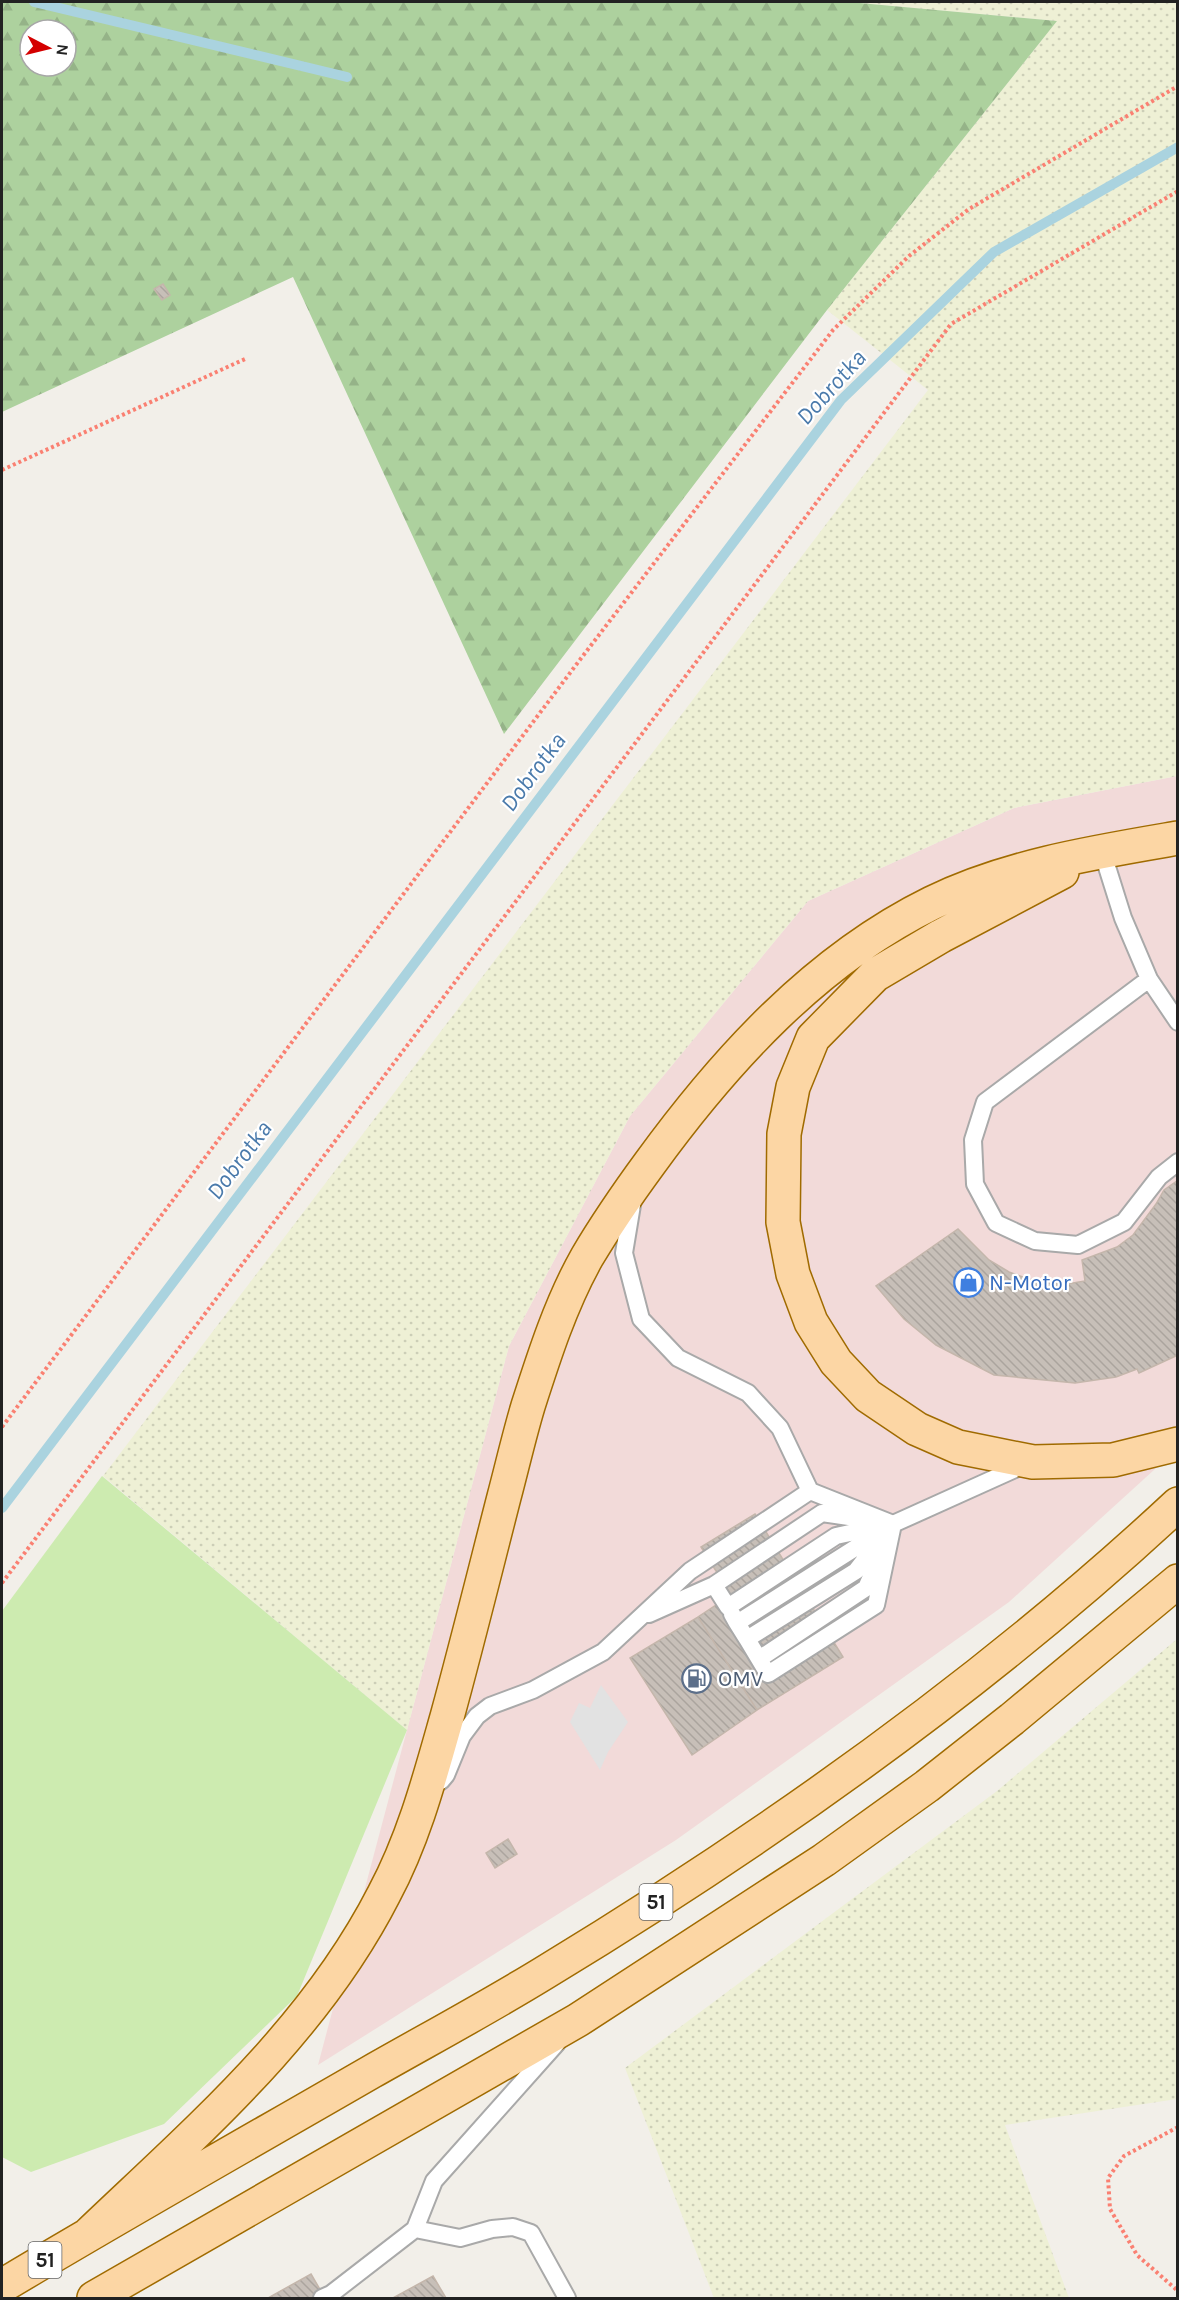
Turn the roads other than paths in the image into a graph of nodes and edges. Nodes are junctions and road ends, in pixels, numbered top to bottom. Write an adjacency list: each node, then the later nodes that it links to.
1 (1178, 838): 2 (main road)
2 (1102, 851): 3 (lane); 6 (main road); 8 (main road)
3 (1149, 978): 4 (lane); 5 (lane)
4 (1178, 1022)
5 (1178, 1162)
6 (635, 1184): 9 (lane); 18 (main road)
7 (1178, 1444): 8 (main road)
8 (1033, 1461): 11 (lane)
9 (810, 1491): 11 (lane); 15 (lane)
10 (1178, 1504): 21 (main road, 51)
11 (892, 1524): 13 (lane); 14 (lane); 16 (lane); 17 (lane); 17 (lane)
12 (1178, 1581): 19 (main road, 51)
13 (714, 1585): 14 (lane); 15 (lane)
14 (728, 1607): 16 (lane)
15 (636, 1620): 18 (lane)
16 (737, 1623): 17 (lane)
17 (747, 1639)
18 (423, 1805): 21 (main road)
19 (578, 2020): 20 (lane); 24 (main road, 51)
20 (416, 2229): 23 (lane); 25 (lane)
21 (88, 2234): 22 (main road, 51)
22 (2, 2286)
23 (329, 2297)
24 (94, 2298)
25 (567, 2298)

